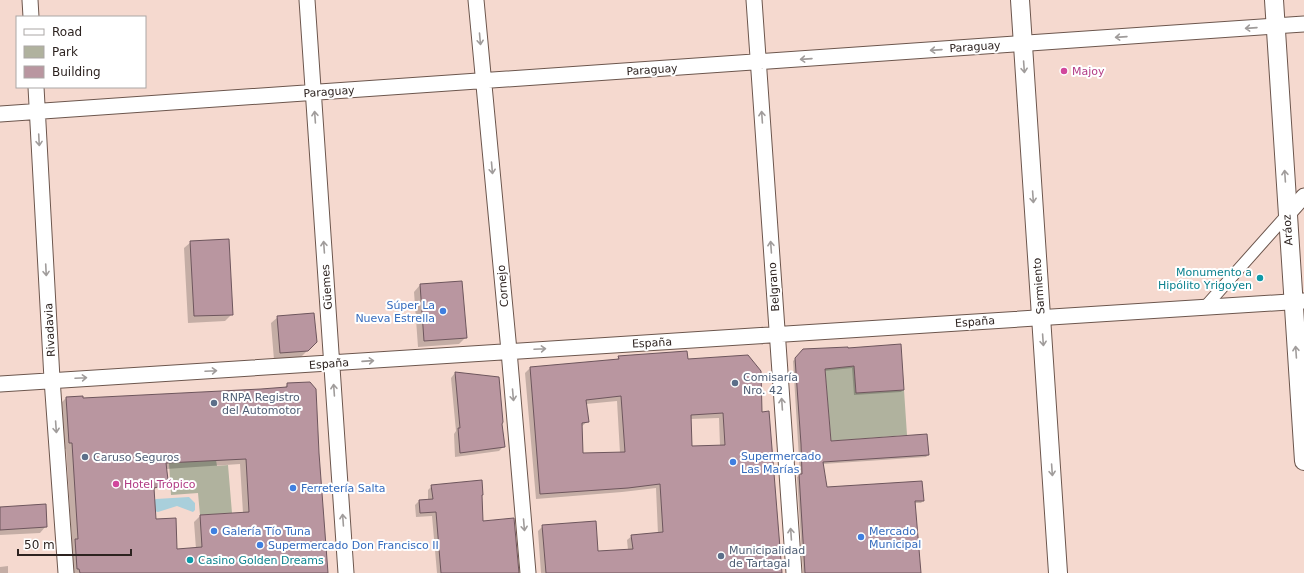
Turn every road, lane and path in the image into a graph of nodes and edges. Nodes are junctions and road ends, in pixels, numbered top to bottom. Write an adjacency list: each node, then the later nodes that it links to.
1 (30, 0): 7 (street)
2 (307, 0): 14 (street, Güemes)
3 (476, 0): 12 (street, Cornejo, one-way to 12)
4 (754, 0): 11 (street, Belgrano)
5 (1020, 0): 10 (street, Sarmiento)
6 (1274, 0): 9 (street, Aráoz)
7 (31, 16)
8 (1304, 24): 9 (street, Paraguay)
9 (1275, 26): 10 (street, Paraguay, one-way to 10); 18 (street, Aráoz, one-way to 9)
10 (1023, 44): 11 (street, Paraguay, one-way to 11); 21 (street, Sarmiento, one-way to 21)
11 (758, 62): 12 (street, Paraguay); 22 (street, Belgrano, one-way to 11)
12 (484, 82): 14 (street, Paraguay); 23 (street, Cornejo, one-way to 23)
13 (36, 88): 15 (street, Rivadavia)
14 (314, 93): 15 (street, Paraguay); 24 (street, Güemes, one-way to 14)
15 (37, 112): 16 (street, Paraguay); 25 (street, Rivadavia, one-way to 25)
16 (0, 114)
17 (1304, 196): 18 (street)
18 (1287, 215): 19 (street, Aráoz); 20 (street)
19 (1298, 302): 20 (street, España); 27 (street, Aráoz, one-way to 19)
20 (1204, 308): 21 (street, España)
21 (1042, 318): 22 (street, España); 32 (street, Sarmiento, one-way to 32)
22 (777, 335): 23 (street, España, one-way to 22); 31 (street, Belgrano, one-way to 22)
23 (509, 351): 24 (street, España, one-way to 23); 30 (street, Cornejo, one-way to 30)
24 (332, 364): 25 (street, España, one-way to 24); 29 (street, Güemes, one-way to 24)
25 (52, 380): 26 (street, España); 28 (street, Rivadavia, one-way to 28)
26 (0, 384)
27 (1304, 461)
28 (66, 573)
29 (346, 573)
30 (528, 573)
31 (794, 573)
32 (1058, 573)

